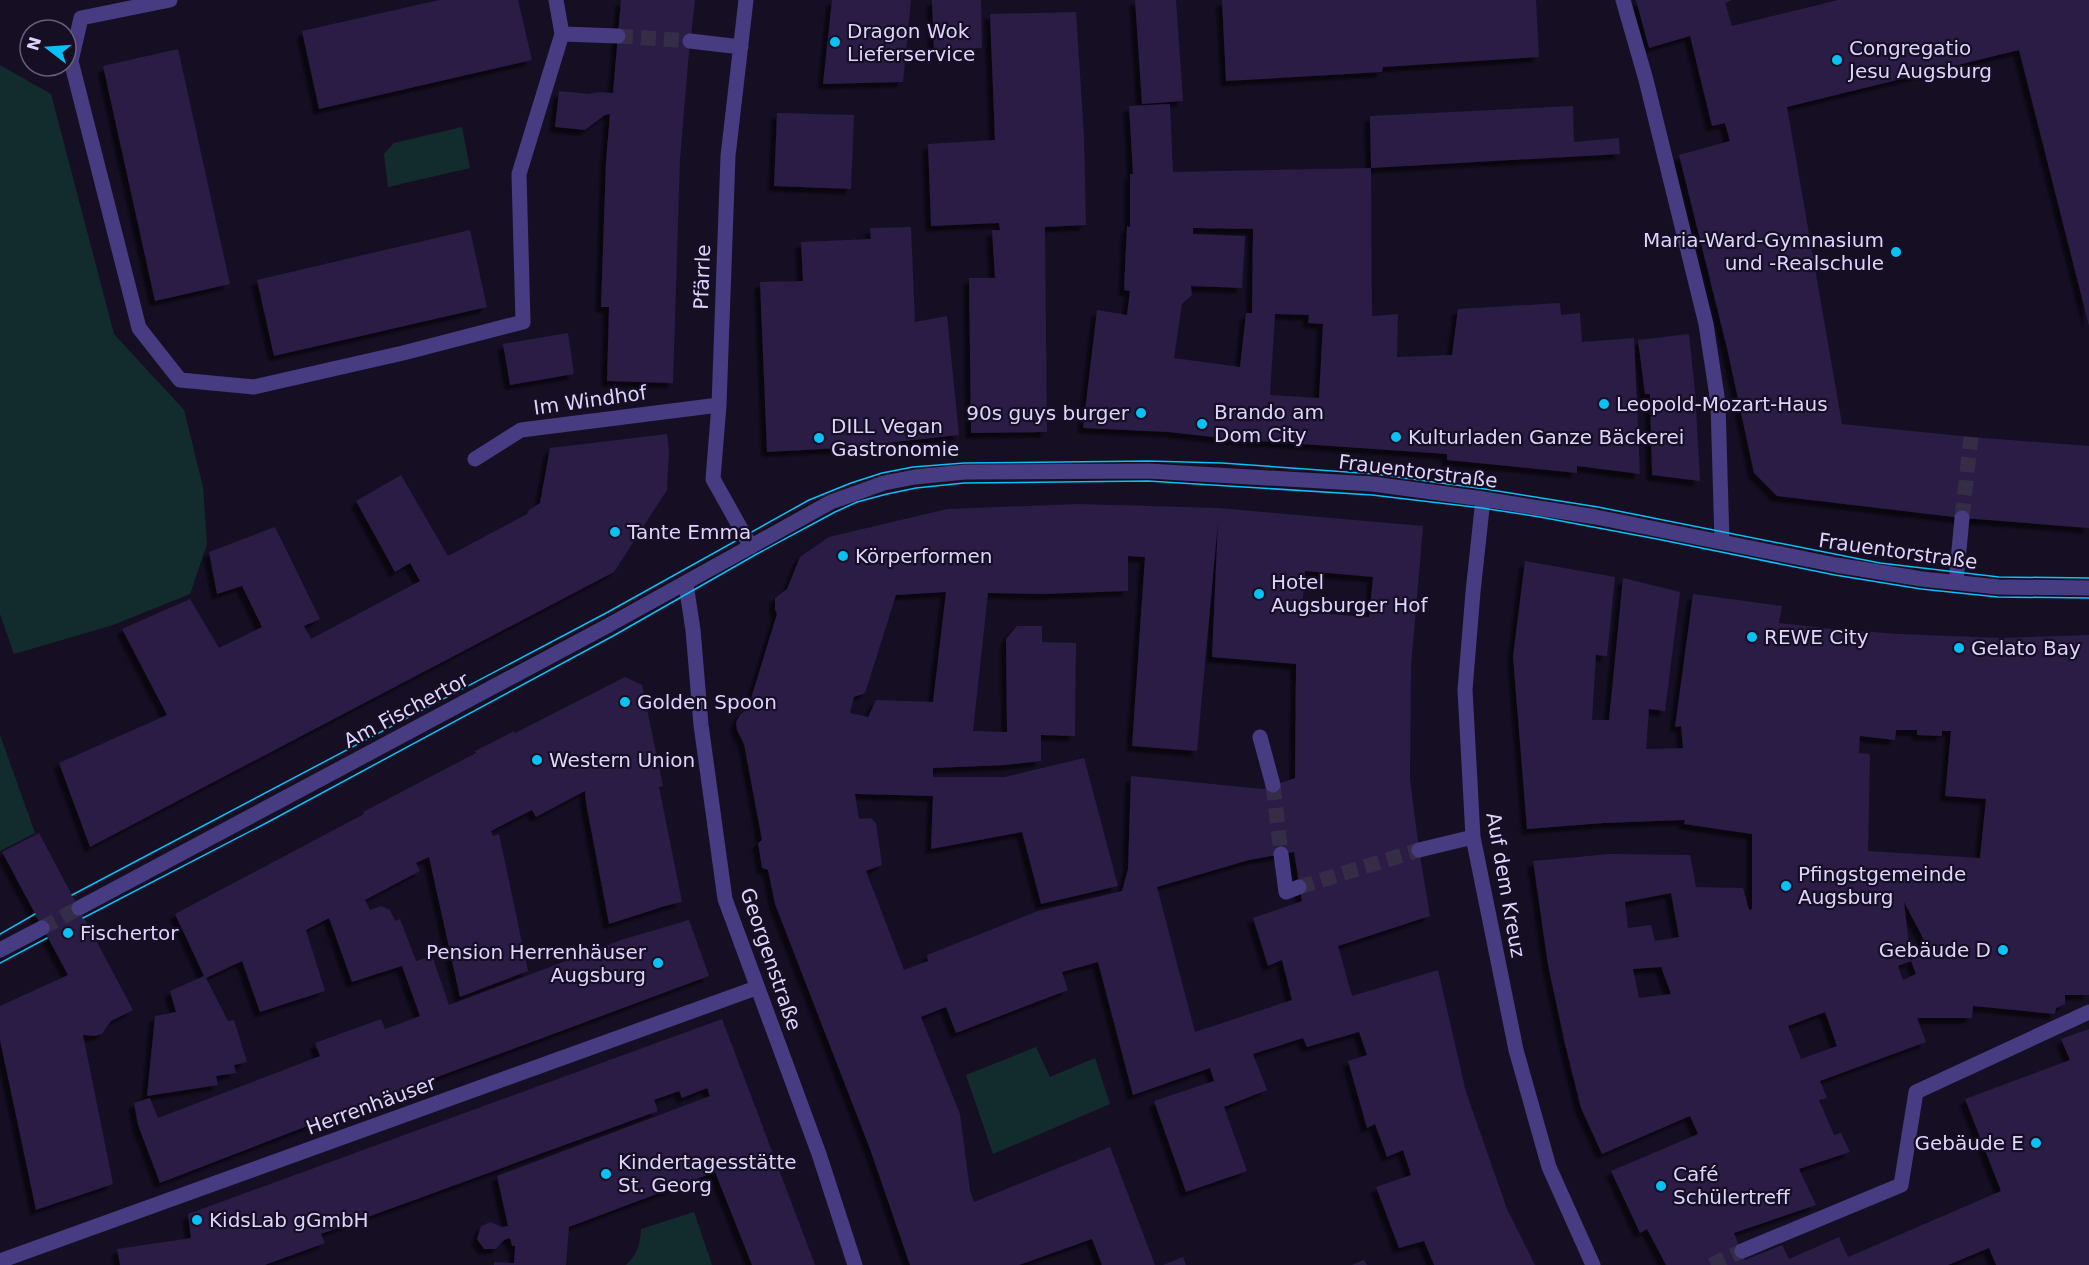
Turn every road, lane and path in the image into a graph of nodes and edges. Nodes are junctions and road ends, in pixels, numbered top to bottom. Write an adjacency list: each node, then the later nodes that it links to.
1 (170, 0): 5 (street)
2 (556, 0): 5 (street)
3 (746, 0): 8 (street, Pfärrle)
4 (1623, 0): 13 (street)
5 (562, 34): 6 (street)
6 (618, 36)
7 (690, 41): 8 (street)
8 (741, 47): 9 (street, Pfärrle)
9 (719, 405): 10 (street, Im Windhof); 14 (street, Pfärrle)
10 (475, 459)
11 (1483, 499): 13 (street, Frauentorstraße); 14 (street, Frauentorstraße); 20 (street, Auf dem Kreuz)
12 (1962, 518): 15 (street)
13 (1722, 542): 15 (street, Frauentorstraße)
14 (751, 547): 16 (street, Am Fischertor)
15 (1956, 582): 17 (street, Frauentorstraße)
16 (686, 584): 24 (street, Am Fischertor); 27 (street, Georgenstraße)
17 (2089, 588)
18 (1260, 737): 19 (street)
19 (1273, 785)
20 (1473, 837): 21 (street); 32 (street, Auf dem Kreuz)
21 (1419, 850)
22 (1281, 854): 23 (street)
23 (1299, 887)
24 (79, 908)
25 (42, 928): 26 (street)
26 (0, 950)
27 (756, 988): 30 (street, Herrenhäuser); 31 (street, Georgenstraße)
28 (2089, 1012): 29 (street)
29 (1742, 1251)
30 (0, 1261)
31 (855, 1265)
32 (1593, 1265)

